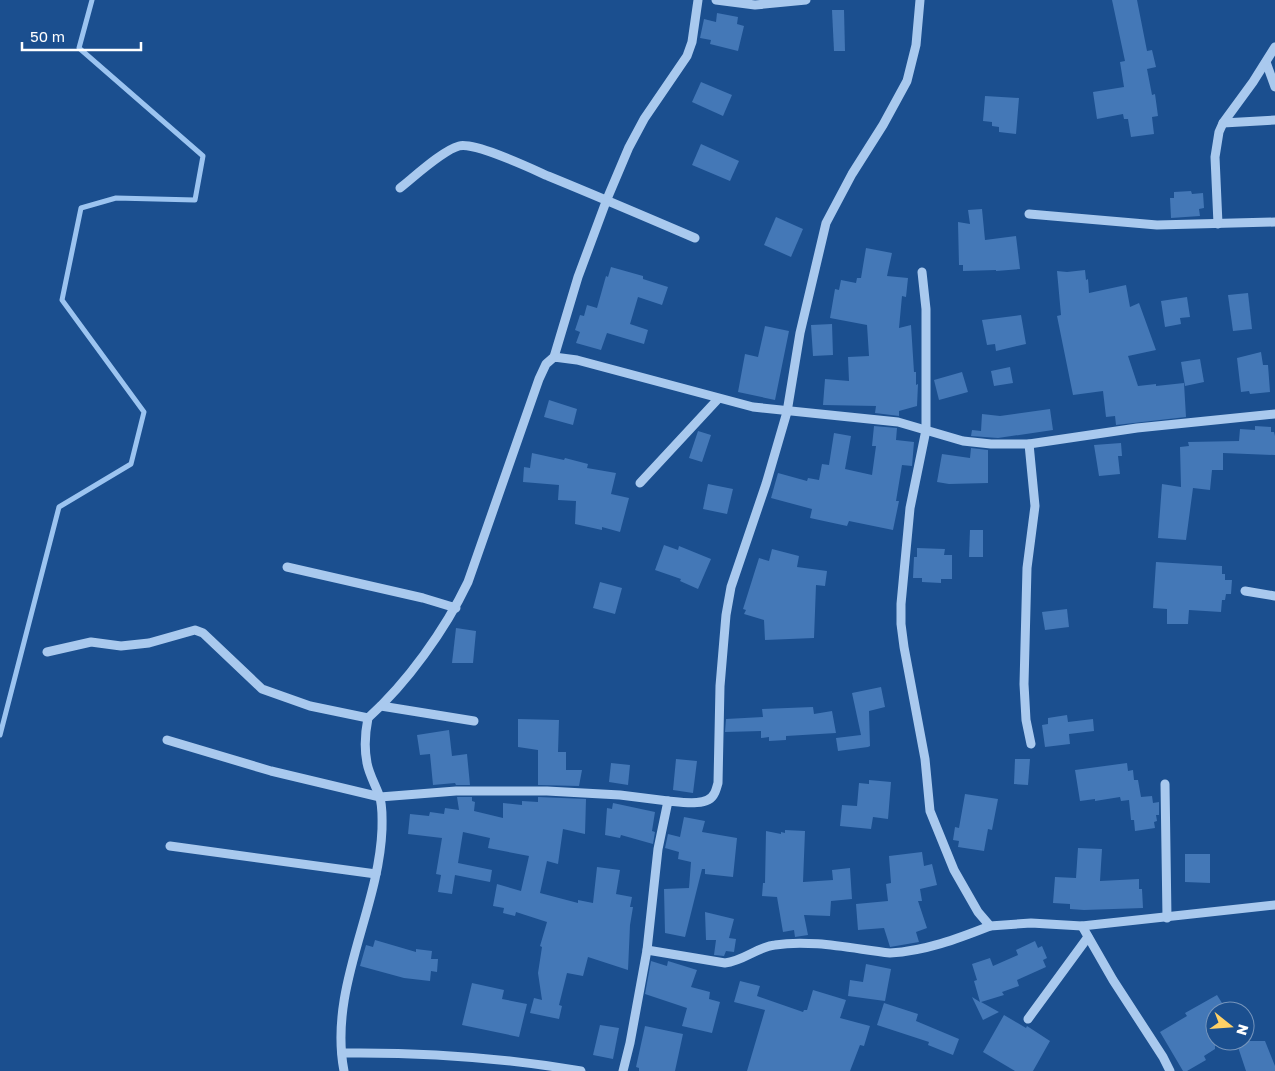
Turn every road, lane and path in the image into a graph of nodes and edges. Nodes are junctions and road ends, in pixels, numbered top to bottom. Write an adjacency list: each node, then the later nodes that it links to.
1 (698, 0): 12 (street)
2 (716, 0): 5 (street)
3 (806, 0): 5 (street)
4 (920, 0): 20 (street)
5 (755, 3)
6 (1275, 47): 7 (street)
7 (1266, 62): 8 (street); 10 (street)
8 (1275, 87)
9 (1275, 120): 10 (street)
10 (1223, 124): 15 (street)
11 (400, 188): 12 (street)
12 (607, 200): 16 (street); 18 (street)
13 (1029, 214): 15 (street)
14 (1275, 222): 15 (street)
15 (1218, 224)
16 (694, 238)
17 (922, 272): 22 (street)
18 (554, 357): 19 (street); 28 (street)
19 (718, 399): 20 (street); 24 (street)
20 (787, 412): 22 (street); 37 (street)
21 (1275, 414): 23 (street)
22 (926, 430): 23 (street); 42 (street)
23 (1029, 444): 34 (street)
24 (640, 483)
25 (287, 567): 28 (street)
26 (1245, 591): 27 (street)
27 (1275, 596)
28 (456, 608): 30 (street)
29 (47, 652): 31 (street)
30 (381, 706): 31 (street); 32 (street)
31 (368, 718): 36 (street)
32 (474, 721)
33 (167, 740): 36 (street)
34 (1031, 744)
35 (1166, 784): 41 (street)
36 (380, 797): 37 (street); 39 (street)
37 (668, 801): 45 (street)
38 (170, 846): 39 (street)
39 (376, 874): 47 (street)
40 (1275, 904): 41 (street)
41 (1166, 918): 43 (street)
42 (990, 926): 43 (street); 45 (street)
43 (1082, 926): 44 (street)
44 (1088, 937): 46 (street); 51 (street)
45 (646, 950): 50 (street)
46 (1028, 1019)
47 (342, 1053): 48 (street); 49 (street)
48 (344, 1071)
49 (581, 1071)
50 (623, 1071)
51 (1170, 1071)

